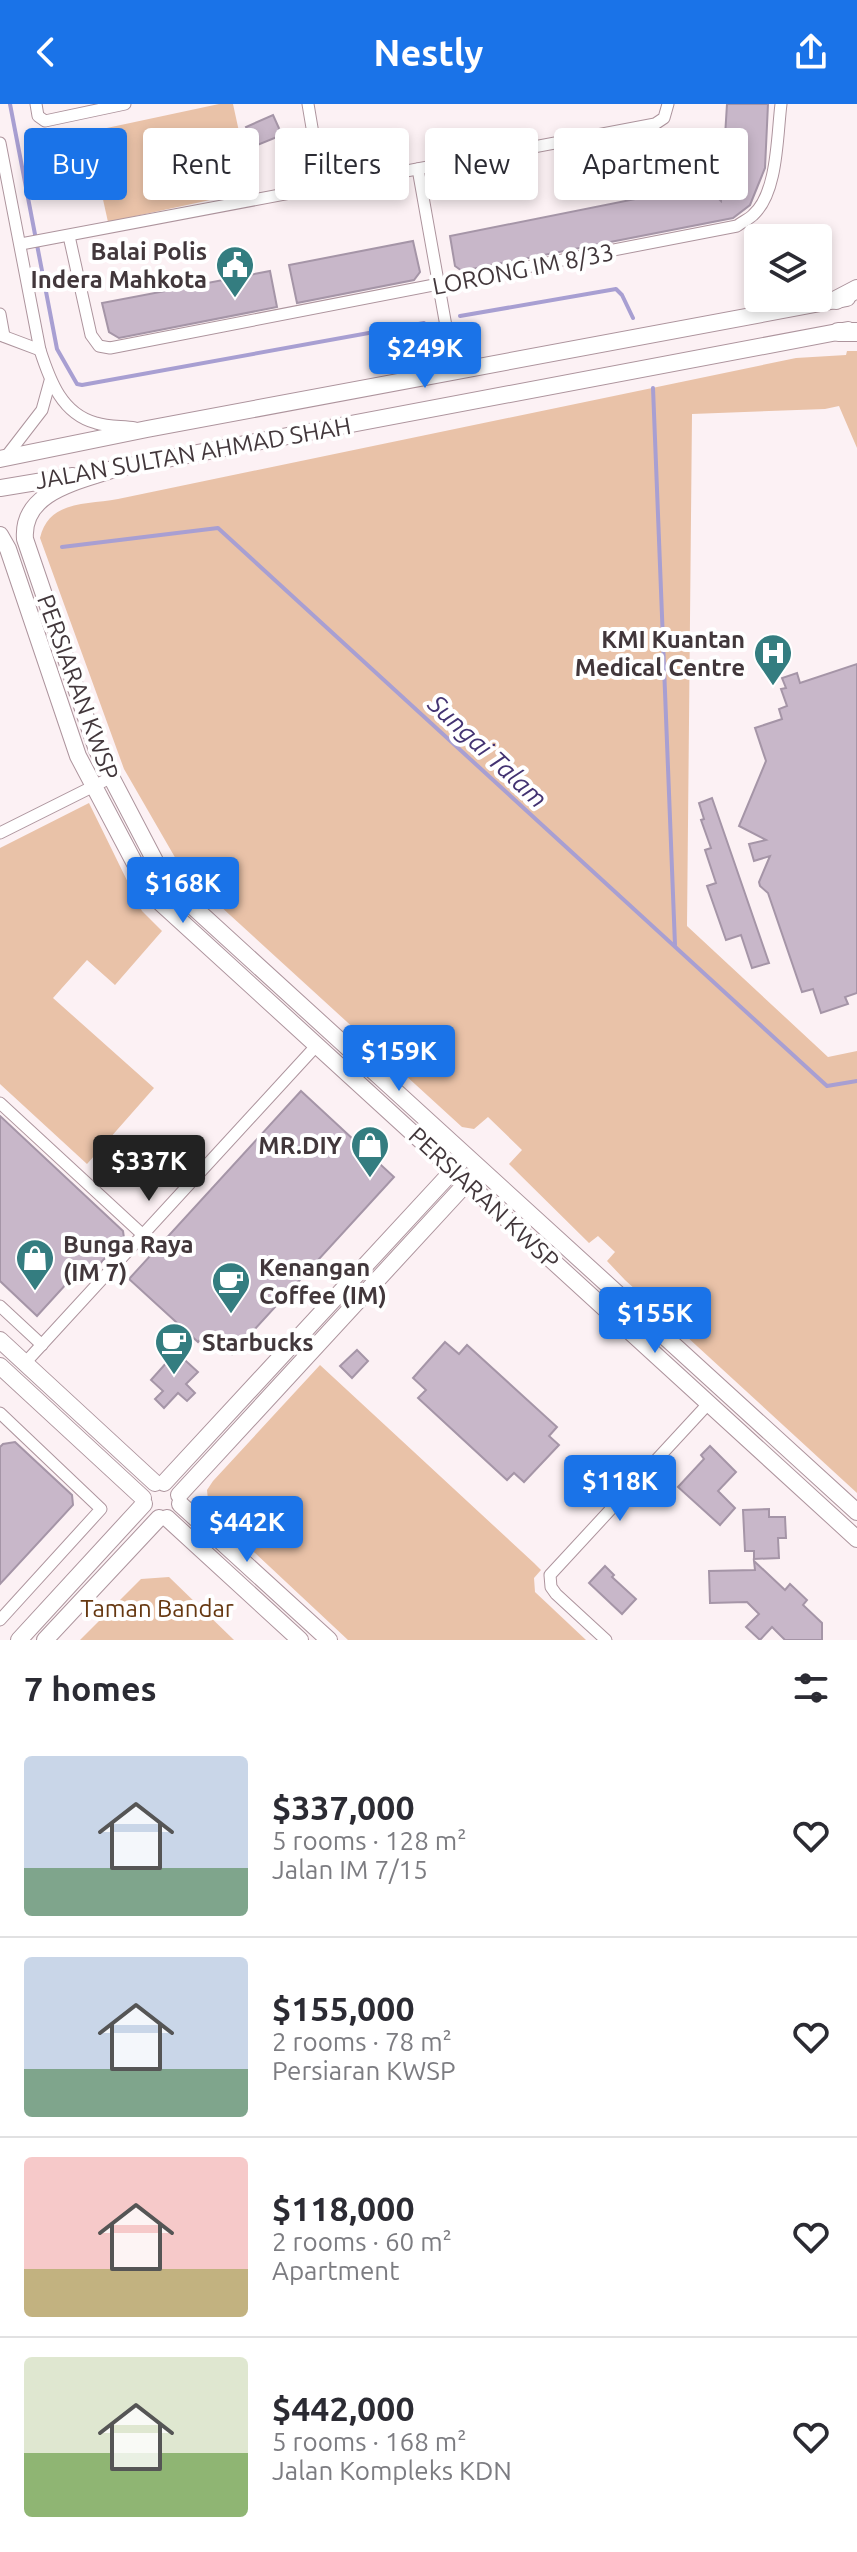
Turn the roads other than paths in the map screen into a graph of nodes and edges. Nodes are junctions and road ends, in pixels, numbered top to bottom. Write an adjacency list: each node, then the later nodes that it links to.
1 (125, 104): 5 (street)
2 (308, 104): 6 (street)
3 (668, 104): 8 (street)
4 (781, 104): 13 (street, LORONG IM 8/33)
5 (37, 110)
6 (312, 128)
7 (0, 143): 12 (street)
8 (418, 169): 9 (street); 13 (street)
9 (409, 171)
10 (275, 196): 11 (street)
11 (64, 237): 12 (street); 13 (street, LORONG IM 8/33)
12 (25, 243): 20 (street)
13 (439, 285): 21 (street)
14 (857, 289): 16 (main road)
15 (857, 297): 16 (street, JALAN SULTAN AHMAD SHAH)
16 (836, 300): 21 (street, JALAN SULTAN AHMAD SHAH)
17 (0, 314): 19 (street)
18 (851, 331): 25 (street, JALAN SULTAN AHMAD SHAH)
19 (2, 335): 20 (street)
20 (40, 350): 22 (street)
21 (454, 371): 23 (street, JALAN SULTAN AHMAD SHAH)
22 (50, 381): 23 (street); 24 (street)
23 (147, 429): 24 (street, JALAN SULTAN AHMAD SHAH)
24 (2, 459)
25 (117, 468): 26 (street, JALAN SULTAN AHMAD SHAH); 28 (street, PERSIARAN KWSP)
26 (0, 488)
27 (0, 535): 29 (street, PERSIARAN KWSP)
28 (110, 778): 29 (street); 31 (street, PERSIARAN KWSP)
29 (92, 786): 30 (street); 32 (street, PERSIARAN KWSP)
30 (0, 833)
31 (345, 1043): 33 (street); 35 (street, PERSIARAN KWSP)
32 (317, 1045): 33 (street, PERSIARAN KWSP); 39 (street)
33 (331, 1059): 37 (street, PERSIARAN KWSP)
34 (0, 1103): 39 (street)
35 (466, 1156): 36 (street, PERSIARAN KWSP); 37 (street)
36 (480, 1169): 38 (street); 45 (street, PERSIARAN KWSP)
37 (454, 1170): 38 (street, PERSIARAN KWSP); 49 (street)
38 (467, 1182): 46 (street, PERSIARAN KWSP); 50 (street)
39 (143, 1235): 42 (street)
40 (0, 1306): 42 (street)
41 (0, 1340): 43 (street)
42 (42, 1345): 43 (street)
43 (25, 1363): 49 (street)
44 (0, 1366): 51 (street)
45 (706, 1375): 46 (street); 52 (street, PERSIARAN KWSP)
46 (693, 1390): 47 (street, PERSIARAN KWSP)
47 (708, 1404): 54 (street, PERSIARAN KWSP); 60 (street)
48 (0, 1414): 55 (street)
49 (160, 1483): 50 (street); 51 (street)
50 (179, 1500): 53 (street); 59 (street)
51 (144, 1501): 53 (street); 56 (street)
52 (857, 1512)
53 (163, 1518): 57 (street); 58 (street)
54 (857, 1539)
55 (0, 1620)
56 (19, 1640)
57 (45, 1640)
58 (300, 1640)
59 (329, 1640)
60 (606, 1640)

